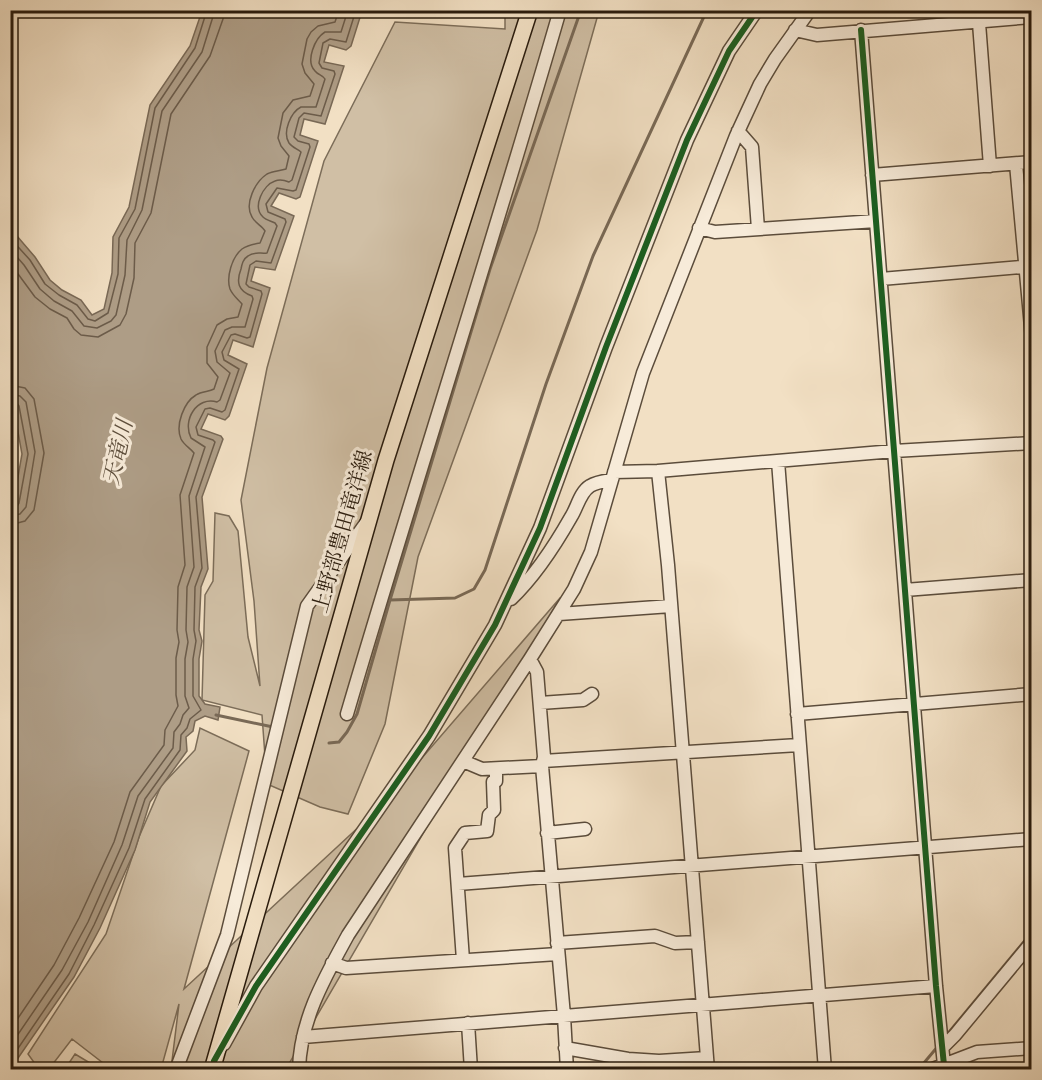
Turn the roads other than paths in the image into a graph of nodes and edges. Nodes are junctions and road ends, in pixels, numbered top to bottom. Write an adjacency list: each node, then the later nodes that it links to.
1 (530, 10): 26 (main road, 上野部豊田竜洋線)
2 (560, 10): 37 (street)
3 (757, 10): 29 (street)
4 (810, 10): 7 (street)
5 (978, 16): 6 (street); 8 (street); 12 (street)
6 (1032, 17)
7 (795, 30): 8 (street); 9 (street)
8 (861, 30): 13 (street)
9 (738, 131): 16 (street); 17 (street)
10 (1032, 162): 11 (street)
11 (1016, 164): 12 (street); 14 (street)
12 (990, 166): 13 (street)
13 (872, 175): 15 (street)
14 (1026, 210): 18 (street)
15 (876, 221): 17 (street); 19 (street)
16 (699, 228): 17 (street); 25 (street)
17 (758, 229)
18 (1029, 266): 19 (street); 20 (street)
19 (880, 279): 22 (street)
20 (1032, 338)
21 (1032, 443): 22 (street)
22 (894, 452): 23 (street); 28 (street)
23 (778, 461): 24 (street); 38 (street)
24 (658, 471): 25 (street); 30 (street)
25 (613, 476): 29 (street); 31 (street)
26 (370, 517): 67 (main road, 上野部豊田竜洋線); 69 (street)
27 (1032, 580): 28 (street)
28 (905, 590): 36 (street)
29 (506, 604): 67 (street)
30 (671, 606): 31 (street); 40 (street)
31 (559, 614): 32 (street)
32 (530, 659): 35 (street); 41 (street)
33 (592, 694): 35 (street)
34 (1032, 694): 36 (street)
35 (540, 703): 42 (street)
36 (914, 705): 38 (street); 47 (street)
37 (347, 714)
38 (797, 714): 39 (street)
39 (799, 745): 40 (street); 48 (street)
40 (683, 752): 42 (street); 49 (street)
41 (463, 761): 43 (street); 56 (street)
42 (542, 764): 43 (street); 45 (street)
43 (496, 769): 51 (street)
44 (585, 829): 45 (street)
45 (547, 833): 50 (street)
46 (1032, 839): 47 (street)
47 (926, 847): 48 (street); 57 (street)
48 (808, 857): 49 (street); 58 (street)
49 (692, 866): 50 (street); 52 (street)
50 (551, 877): 51 (street); 54 (street)
51 (458, 884): 55 (street)
52 (698, 942): 54 (street); 59 (street)
53 (1032, 942): 63 (street)
54 (558, 949): 55 (street); 60 (street)
55 (463, 960): 56 (street)
56 (332, 963): 62 (street)
57 (936, 986): 58 (street); 63 (street)
58 (819, 995): 59 (street); 73 (street)
59 (702, 1005): 60 (street); 66 (street)
60 (564, 1016): 61 (street); 64 (street)
61 (468, 1023): 62 (street); 71 (street)
62 (303, 1037): 70 (street)
63 (943, 1047): 68 (street)
64 (565, 1048): 66 (street); 72 (street)
65 (1032, 1048): 68 (street)
66 (707, 1064)
67 (213, 1065)
68 (939, 1067)
69 (176, 1070)
70 (299, 1070)
71 (471, 1070)
72 (567, 1070)
73 (825, 1070)

